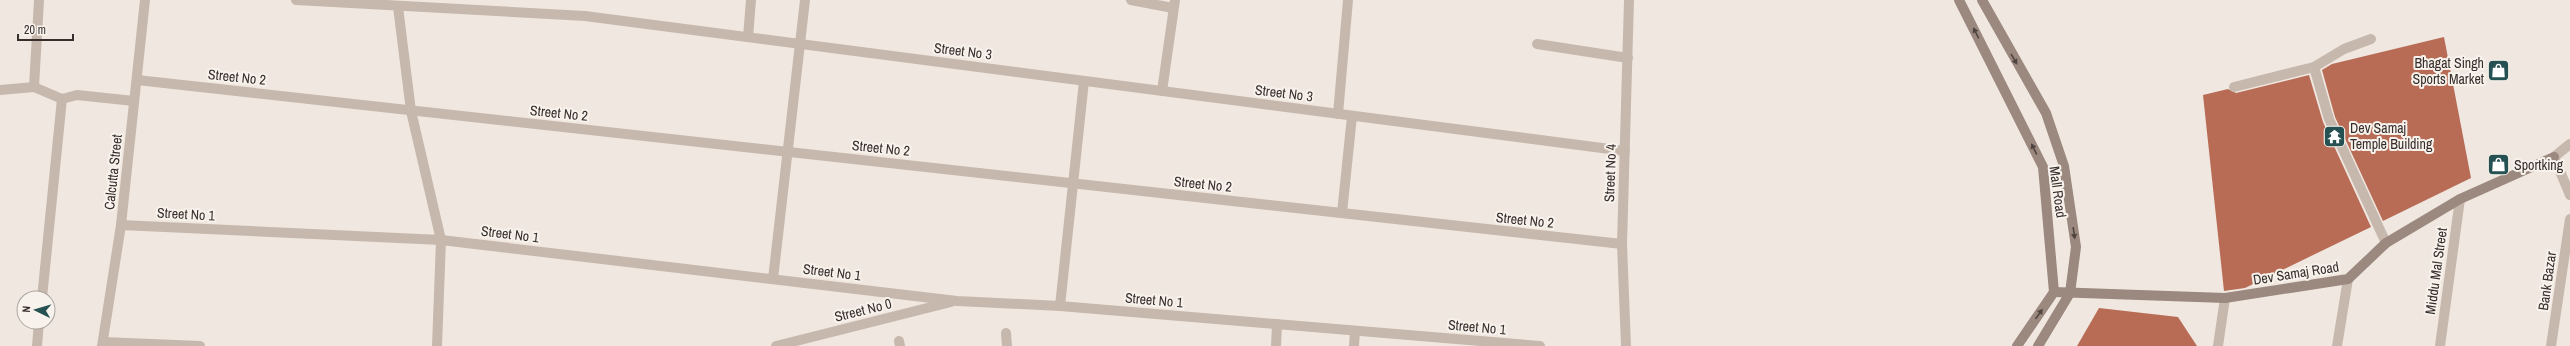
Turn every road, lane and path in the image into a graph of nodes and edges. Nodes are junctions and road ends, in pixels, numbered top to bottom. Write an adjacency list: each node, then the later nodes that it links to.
1 (39, 0): 21 (street)
2 (145, 0): 19 (street, Calcutta Street)
3 (296, 0): 12 (street, Street No 3)
4 (751, 0): 13 (street)
5 (804, 0): 15 (street)
6 (1131, 0): 11 (street)
7 (1348, 0): 28 (street)
8 (1629, 0): 17 (street, Street No 4)
9 (1959, 0): 46 (main road, Mall Road, one-way to 9)
10 (1982, 0): 47 (main road, one-way to 47)
11 (1174, 4): 24 (street)
12 (398, 7): 13 (street, Street No 3); 27 (street)
13 (748, 37): 15 (street, Street No 3)
14 (2371, 39): 18 (street)
15 (800, 44): 20 (street, Street No 3); 32 (street)
16 (1537, 44): 17 (street)
17 (1628, 58): 31 (street, Street No 4)
18 (2314, 67): 22 (street); 41 (street)
19 (136, 80): 26 (street, Calcutta Street); 27 (street, Street No 2)
20 (1084, 81): 24 (street, Street No 3); 34 (street)
21 (34, 87): 23 (street); 25 (street)
22 (2234, 87)
23 (0, 90)
24 (1162, 91): 28 (street, Street No 3)
25 (62, 99): 26 (street); 45 (street)
26 (134, 101): 39 (street, Calcutta Street)
27 (411, 111): 32 (street, Street No 2); 40 (street)
28 (1338, 114): 29 (street, Street No 3)
29 (1352, 116): 31 (street, Street No 3); 37 (street)
30 (2570, 144): 33 (street)
31 (1625, 151): 42 (street, Street No 4)
32 (787, 152): 34 (street, Street No 2); 43 (street)
33 (2554, 157): 35 (street); 36 (main road, Dev Samaj Road)
34 (1072, 184): 37 (street, Street No 2); 50 (street)
35 (2570, 194)
36 (2460, 199): 41 (main road, Dev Samaj Road); 70 (street, Middu Mal Street)
37 (1342, 213): 42 (street, Street No 2)
38 (2570, 219): 71 (street, Bank Bazar)
39 (121, 225): 40 (street, Street No 1); 56 (street, Calcutta Street)
40 (441, 240): 43 (street, Street No 1); 59 (street)
41 (2386, 242): 44 (main road, Dev Samaj Road)
42 (1622, 244): 65 (street, Street No 4)
43 (773, 279): 49 (street, Street No 1)
44 (2348, 279): 48 (main road, Dev Samaj Road); 69 (street)
45 (43, 290)
46 (2054, 292): 47 (main road, Dev Samaj Road); 66 (main road, one-way to 46)
47 (2070, 293): 48 (main road, Dev Samaj Road); 67 (main road)
48 (2225, 298): 68 (street)
49 (957, 301): 50 (street, Street No 1); 60 (street, Street No 0)
50 (1060, 306): 51 (street, Street No 1)
51 (1277, 324): 53 (street, Street No 1); 62 (street)
52 (38, 330): 57 (street)
53 (1355, 331): 55 (street, Street No 1); 63 (street)
54 (1006, 333): 61 (street)
55 (1474, 343): 64 (street, Street No 1)
56 (103, 344): 58 (street)
57 (37, 346)
58 (200, 346)
59 (437, 346)
60 (776, 346)
61 (1007, 346)
62 (1276, 346)
63 (1354, 346)
64 (1540, 346)
65 (1626, 346)
66 (2017, 346)
67 (2038, 346)
68 (2218, 346)
69 (2337, 346)
70 (2440, 346)
71 (2551, 346)

